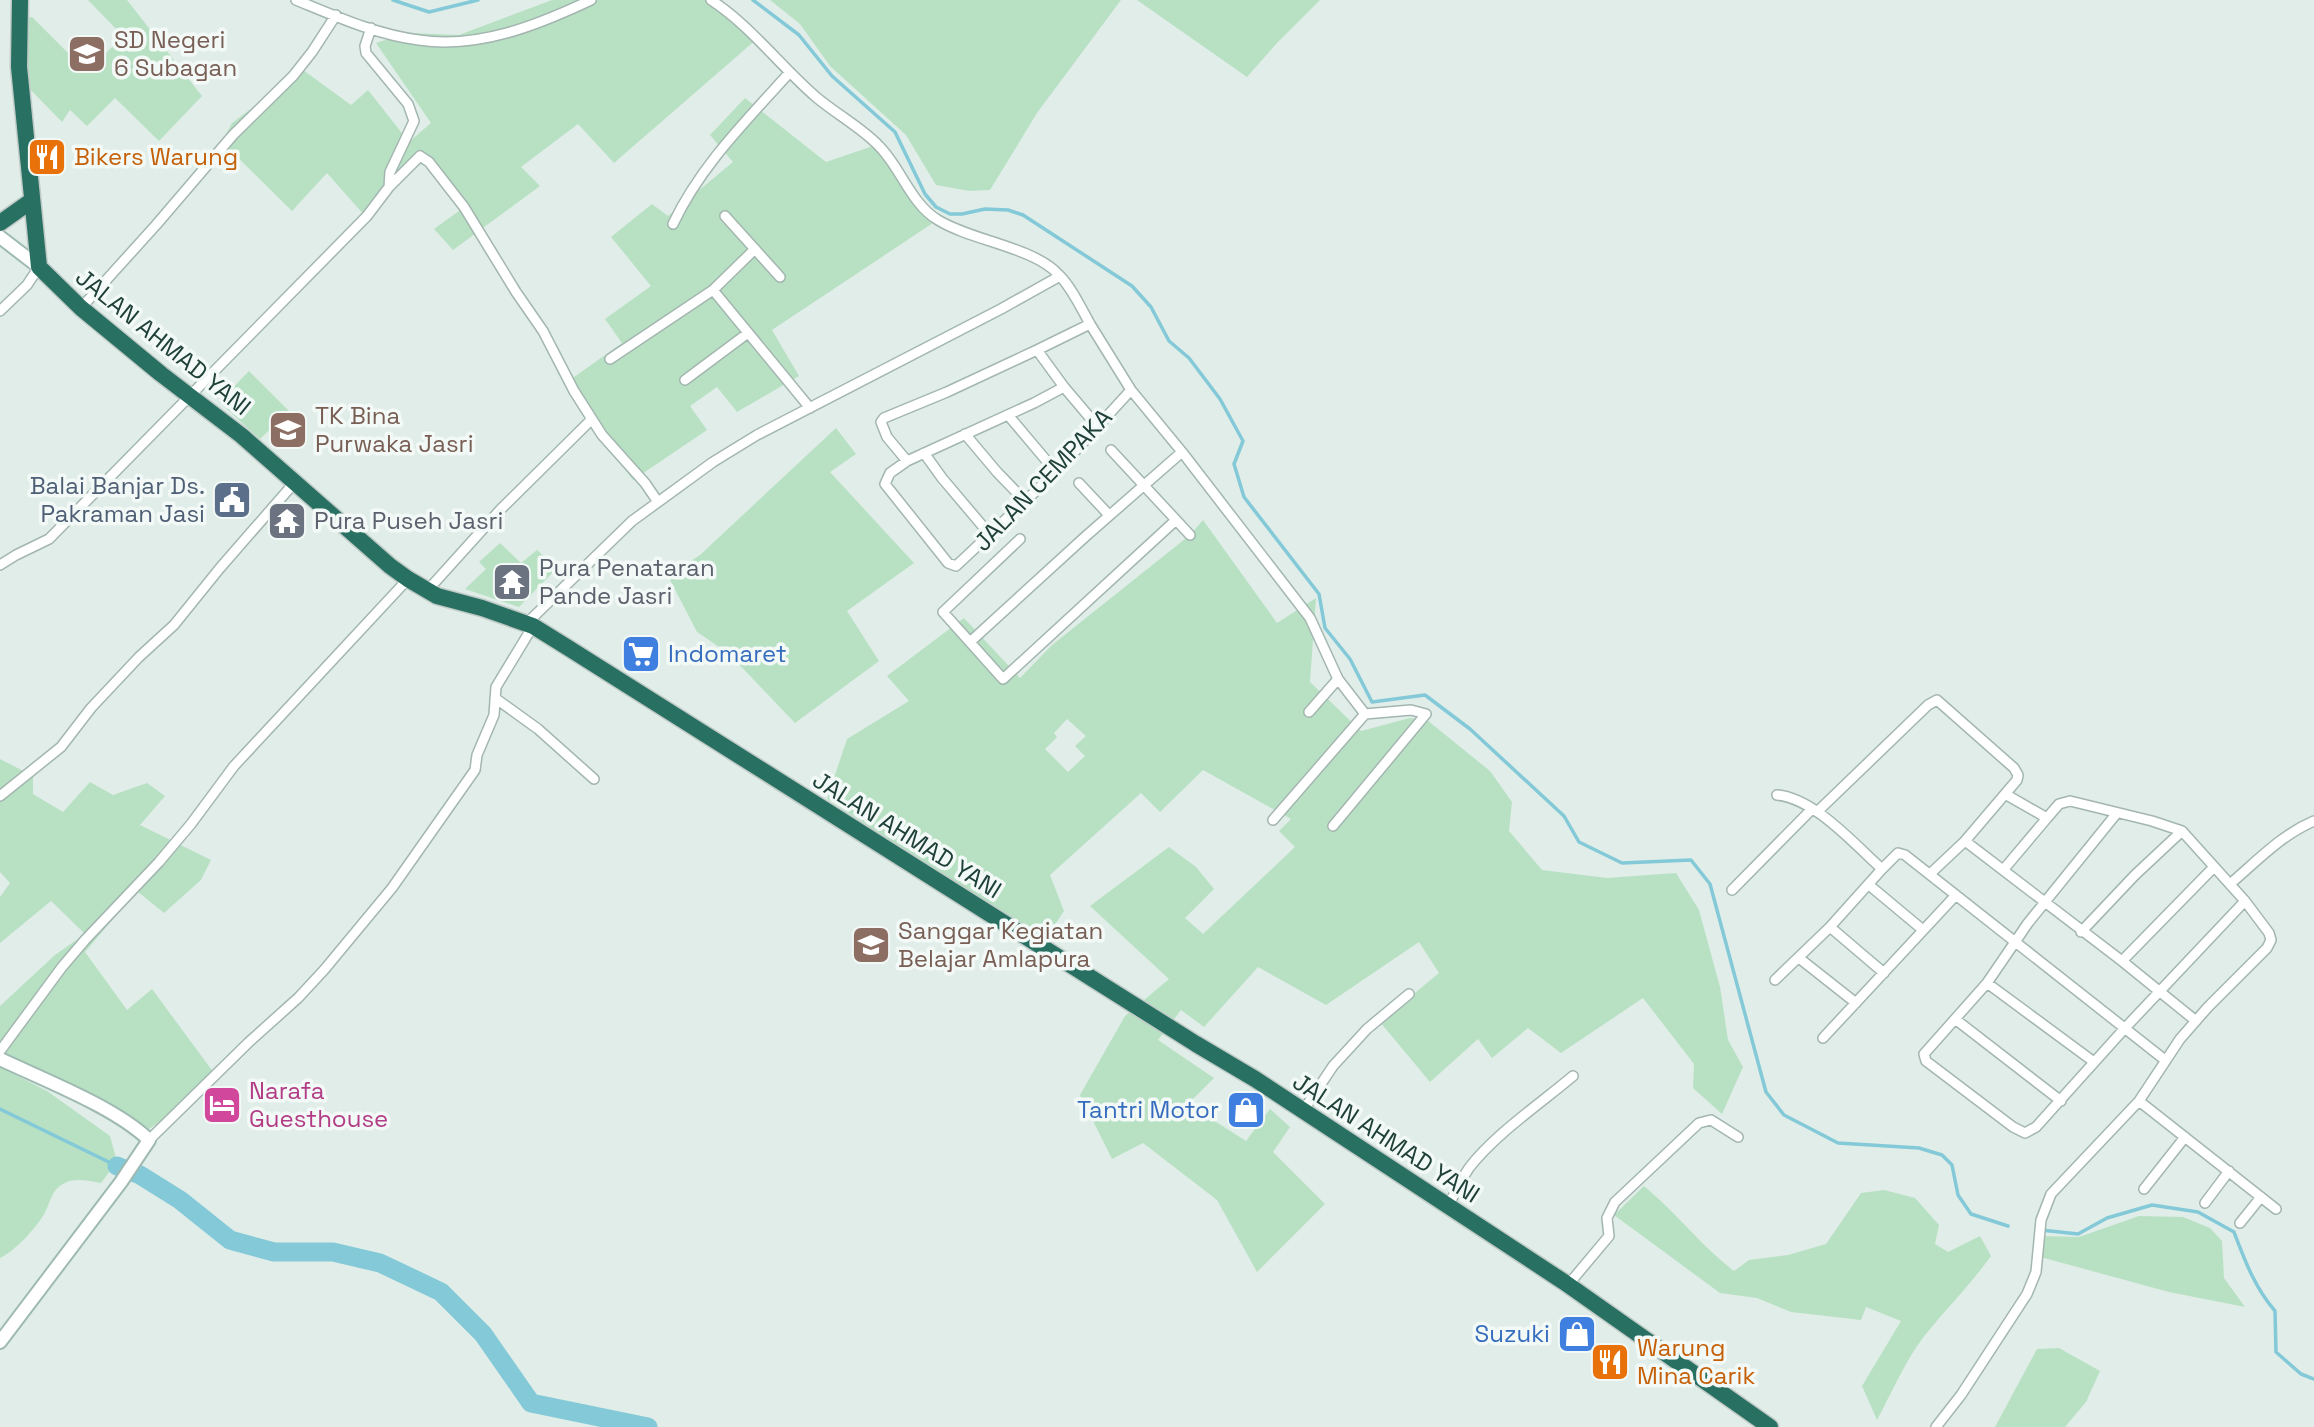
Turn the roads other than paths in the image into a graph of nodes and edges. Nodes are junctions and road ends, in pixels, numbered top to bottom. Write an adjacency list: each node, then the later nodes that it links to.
1 (20, 0): 9 (highway)
2 (296, 0): 5 (street)
3 (591, 0): 6 (street)
4 (710, 0): 7 (street)
5 (336, 15): 6 (street); 19 (street)
6 (371, 28): 8 (street)
7 (790, 72): 12 (street); 16 (street)
8 (389, 187): 28 (street); 31 (street)
9 (30, 201): 11 (highway); 15 (highway)
10 (725, 216): 14 (street)
11 (0, 223)
12 (673, 224)
13 (0, 237): 15 (street)
14 (755, 249): 17 (street); 18 (street)
15 (39, 267): 19 (highway, JALAN AHMAD YANI); 20 (street)
16 (1060, 276): 21 (street); 29 (street)
17 (780, 277)
18 (713, 290): 22 (street); 24 (street)
19 (81, 308): 28 (highway, JALAN AHMAD YANI)
20 (0, 311)
21 (1090, 324): 23 (street); 27 (street)
22 (748, 333): 25 (street); 29 (street)
23 (1037, 350): 26 (street); 37 (street)
24 (610, 359)
25 (685, 380)
26 (1064, 387): 30 (street); 32 (street)
27 (1130, 390): 32 (street, JALAN CEMPAKA); 35 (street)
28 (191, 397): 39 (highway, JALAN AHMAD YANI); 49 (street)
29 (810, 408): 42 (street)
30 (1008, 415): 33 (street); 38 (street)
31 (591, 420): 42 (street); 51 (street)
32 (1097, 426): 38 (street, JALAN CEMPAKA)
33 (965, 434): 36 (street); 43 (street)
34 (1111, 450): 41 (street)
35 (1182, 452): 41 (street); 54 (street)
36 (924, 453): 37 (street); 46 (street)
37 (907, 461): 46 (street, JALAN CEMPAKA)
38 (1056, 472): 43 (street, JALAN CEMPAKA)
39 (295, 482): 50 (highway, JALAN AHMAD YANI); 61 (street)
40 (1079, 482): 44 (street)
41 (1144, 485): 44 (street); 45 (street)
42 (657, 502): 52 (street)
43 (1026, 502): 46 (street, JALAN CEMPAKA)
44 (1109, 515): 53 (street)
45 (1176, 520): 47 (street); 53 (street)
46 (991, 536)
47 (1190, 536)
48 (1020, 539): 53 (street)
49 (0, 565)
50 (408, 579): 51 (highway, JALAN AHMAD YANI); 96 (street)
51 (427, 592): 52 (highway, JALAN AHMAD YANI)
52 (529, 625): 55 (street); 103 (highway, JALAN AHMAD YANI)
53 (970, 642)
54 (1338, 679): 56 (street); 57 (street)
55 (495, 698): 58 (street); 106 (street)
56 (1309, 712)
57 (1365, 714): 65 (street); 67 (street)
58 (594, 779)
59 (2005, 794): 62 (street); 64 (street); 69 (street)
60 (1777, 795): 62 (street)
61 (0, 796)
62 (1814, 810): 71 (street); 76 (street)
63 (2117, 813): 64 (street); 68 (street); 78 (street)
64 (2047, 818): 72 (street)
65 (1273, 820)
66 (2314, 821): 74 (street)
67 (1334, 826)
68 (2182, 831): 70 (street); 82 (street)
69 (1965, 841): 72 (street); 73 (street)
70 (2214, 867): 74 (street); 85 (street)
71 (1882, 869): 73 (street); 75 (street)
72 (2004, 869): 78 (street)
73 (1931, 873): 77 (street)
74 (2230, 884): 79 (street)
75 (1869, 885): 80 (street); 81 (street)
76 (1732, 890)
77 (1956, 895): 81 (street); 83 (street)
78 (2045, 901): 82 (street); 83 (street)
79 (2245, 901): 89 (street); 93 (street)
80 (1830, 927): 84 (street); 86 (street)
81 (1923, 930): 86 (street)
82 (2081, 932): 85 (street)
83 (2014, 943): 88 (street); 94 (street)
84 (1798, 958): 87 (street); 91 (street)
85 (2122, 961): 89 (street)
86 (1884, 973): 91 (street)
87 (1775, 981)
88 (1987, 983): 92 (street); 99 (street)
89 (2160, 991): 93 (street); 94 (street)
90 (1409, 994): 103 (street)
91 (1856, 1003): 95 (street)
92 (1955, 1019): 101 (street); 101 (street)
93 (2196, 1021): 98 (street)
94 (2125, 1028): 98 (street); 99 (street)
95 (1822, 1038)
96 (0, 1051)
97 (0, 1059): 106 (street)
98 (2165, 1060): 102 (street)
99 (2094, 1062): 101 (street)
100 (1573, 1076): 111 (street)
101 (2061, 1101)
102 (2139, 1101): 105 (street); 117 (street)
103 (1303, 1111): 111 (highway, JALAN AHMAD YANI)
104 (1738, 1137): 114 (street)
105 (2185, 1137): 107 (street); 108 (street)
106 (149, 1140): 115 (street)
107 (2229, 1171): 109 (street); 110 (street)
108 (2144, 1189)
109 (2262, 1196): 112 (street); 113 (street)
110 (2205, 1203)
111 (1448, 1206): 114 (highway, JALAN AHMAD YANI)
112 (2276, 1209)
113 (2240, 1223)
114 (1568, 1285): 116 (highway, JALAN AHMAD YANI)
115 (0, 1342)
116 (1770, 1427)
117 (1936, 1427)

